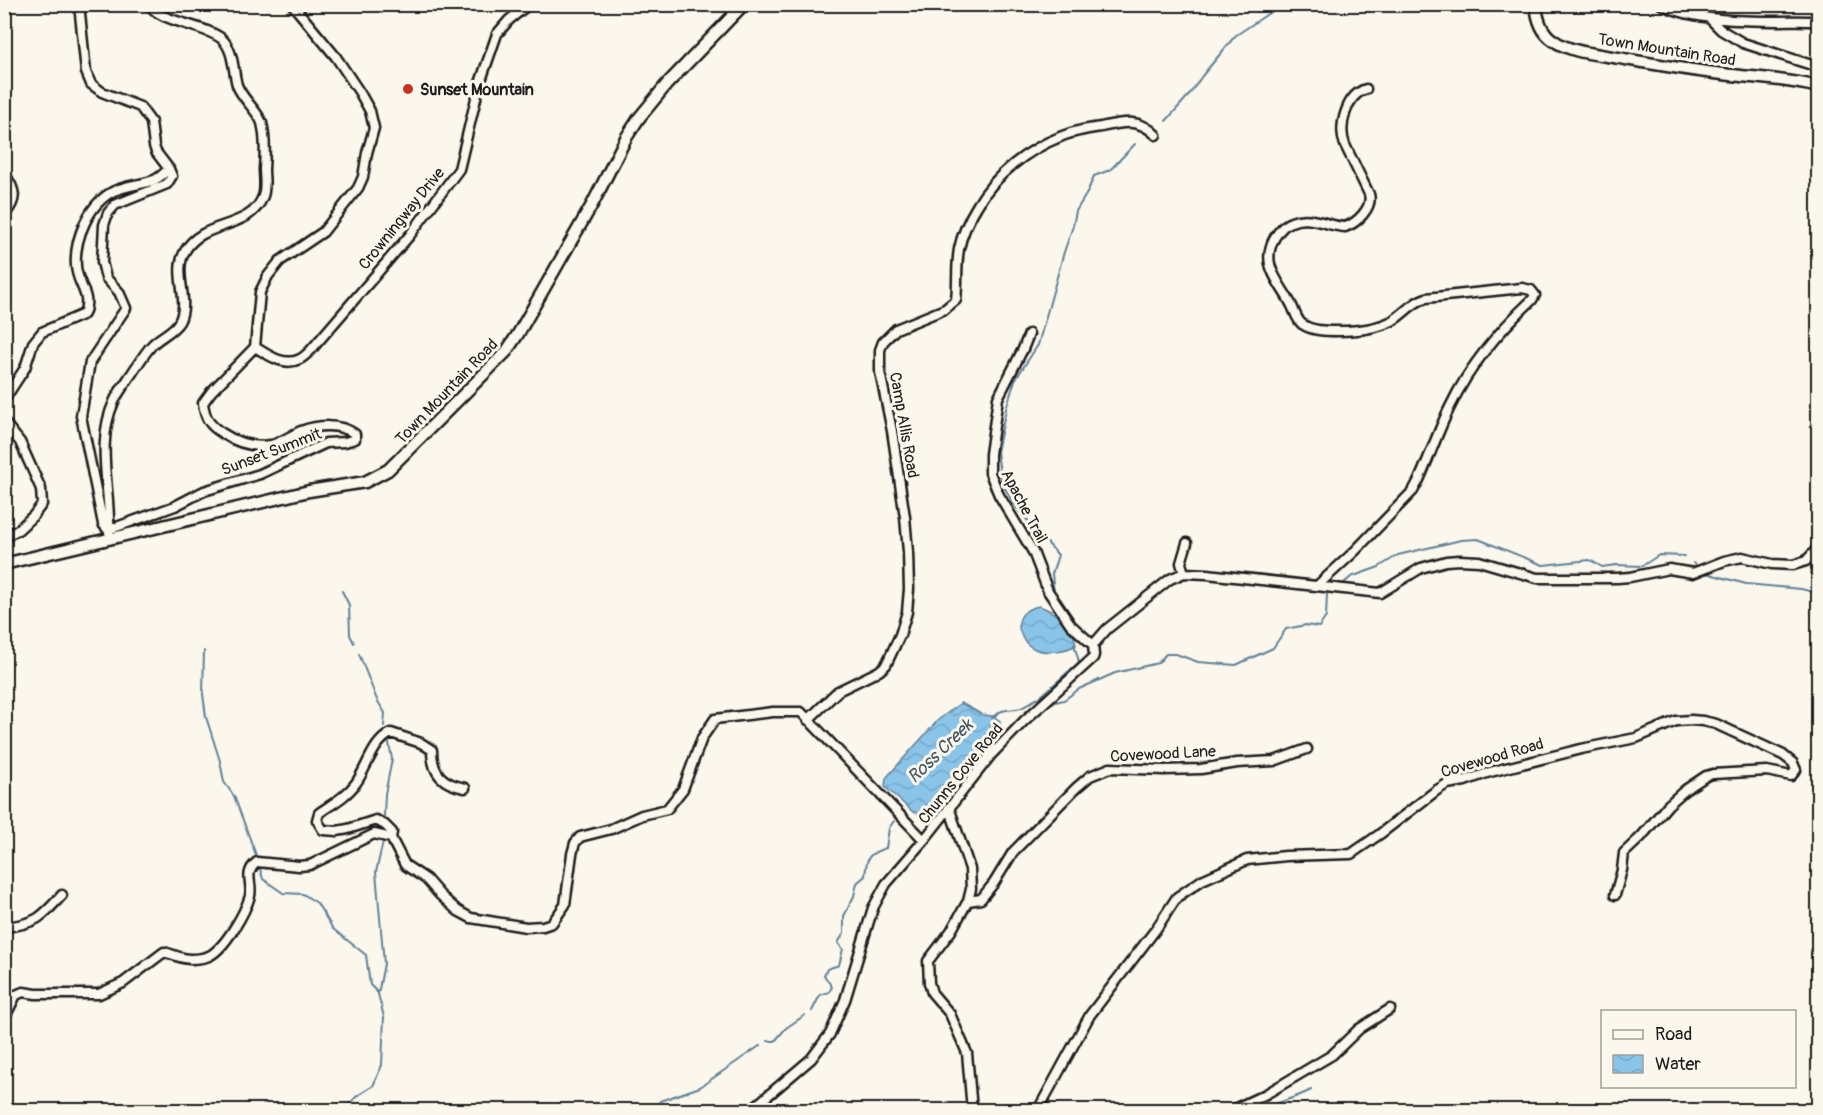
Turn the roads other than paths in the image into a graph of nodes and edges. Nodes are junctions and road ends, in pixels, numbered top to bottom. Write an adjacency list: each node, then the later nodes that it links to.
1 (79, 4): 14 (street)
2 (150, 4): 21 (street)
3 (292, 4): 18 (street)
4 (529, 4): 18 (street, Crowningway Drive)
5 (744, 4): 21 (main road, Town Mountain Road)
6 (1536, 4): 11 (main road, Town Mountain Road)
7 (1661, 4): 8 (street)
8 (1709, 18): 9 (street); 10 (street)
9 (1818, 22)
10 (1818, 67)
11 (1818, 87)
12 (1366, 88): 27 (street)
13 (1156, 135): 29 (street, Camp Allis Road)
14 (169, 169): 19 (street); 21 (street)
15 (4, 173): 16 (street)
16 (4, 215)
17 (1029, 334): 28 (street, Apache Trail)
18 (255, 347): 21 (street, Sunset Summit)
19 (4, 400)
20 (4, 422): 22 (street)
21 (109, 534): 25 (main road, Town Mountain Road)
22 (4, 537)
23 (1187, 543): 26 (street)
24 (1818, 548): 27 (street)
25 (4, 564)
26 (1184, 573): 27 (street); 28 (street, Chunns Cove Road)
27 (1318, 585)
28 (1093, 645): 32 (street, Chunns Cove Road)
29 (808, 720): 33 (street); 34 (street)
30 (1307, 748): 37 (street, Covewood Lane)
31 (465, 788): 33 (street)
32 (949, 807): 34 (street, Chunns Cove Road); 37 (street)
33 (391, 838): 40 (street)
34 (924, 840): 41 (street, Chunns Cove Road)
35 (63, 895): 38 (street)
36 (1615, 895): 43 (street, Covewood Road)
37 (968, 901): 42 (street)
38 (4, 927)
39 (1390, 1009): 44 (street)
40 (4, 1019)
41 (751, 1110)
42 (972, 1110)
43 (1038, 1110)
44 (1232, 1110)

